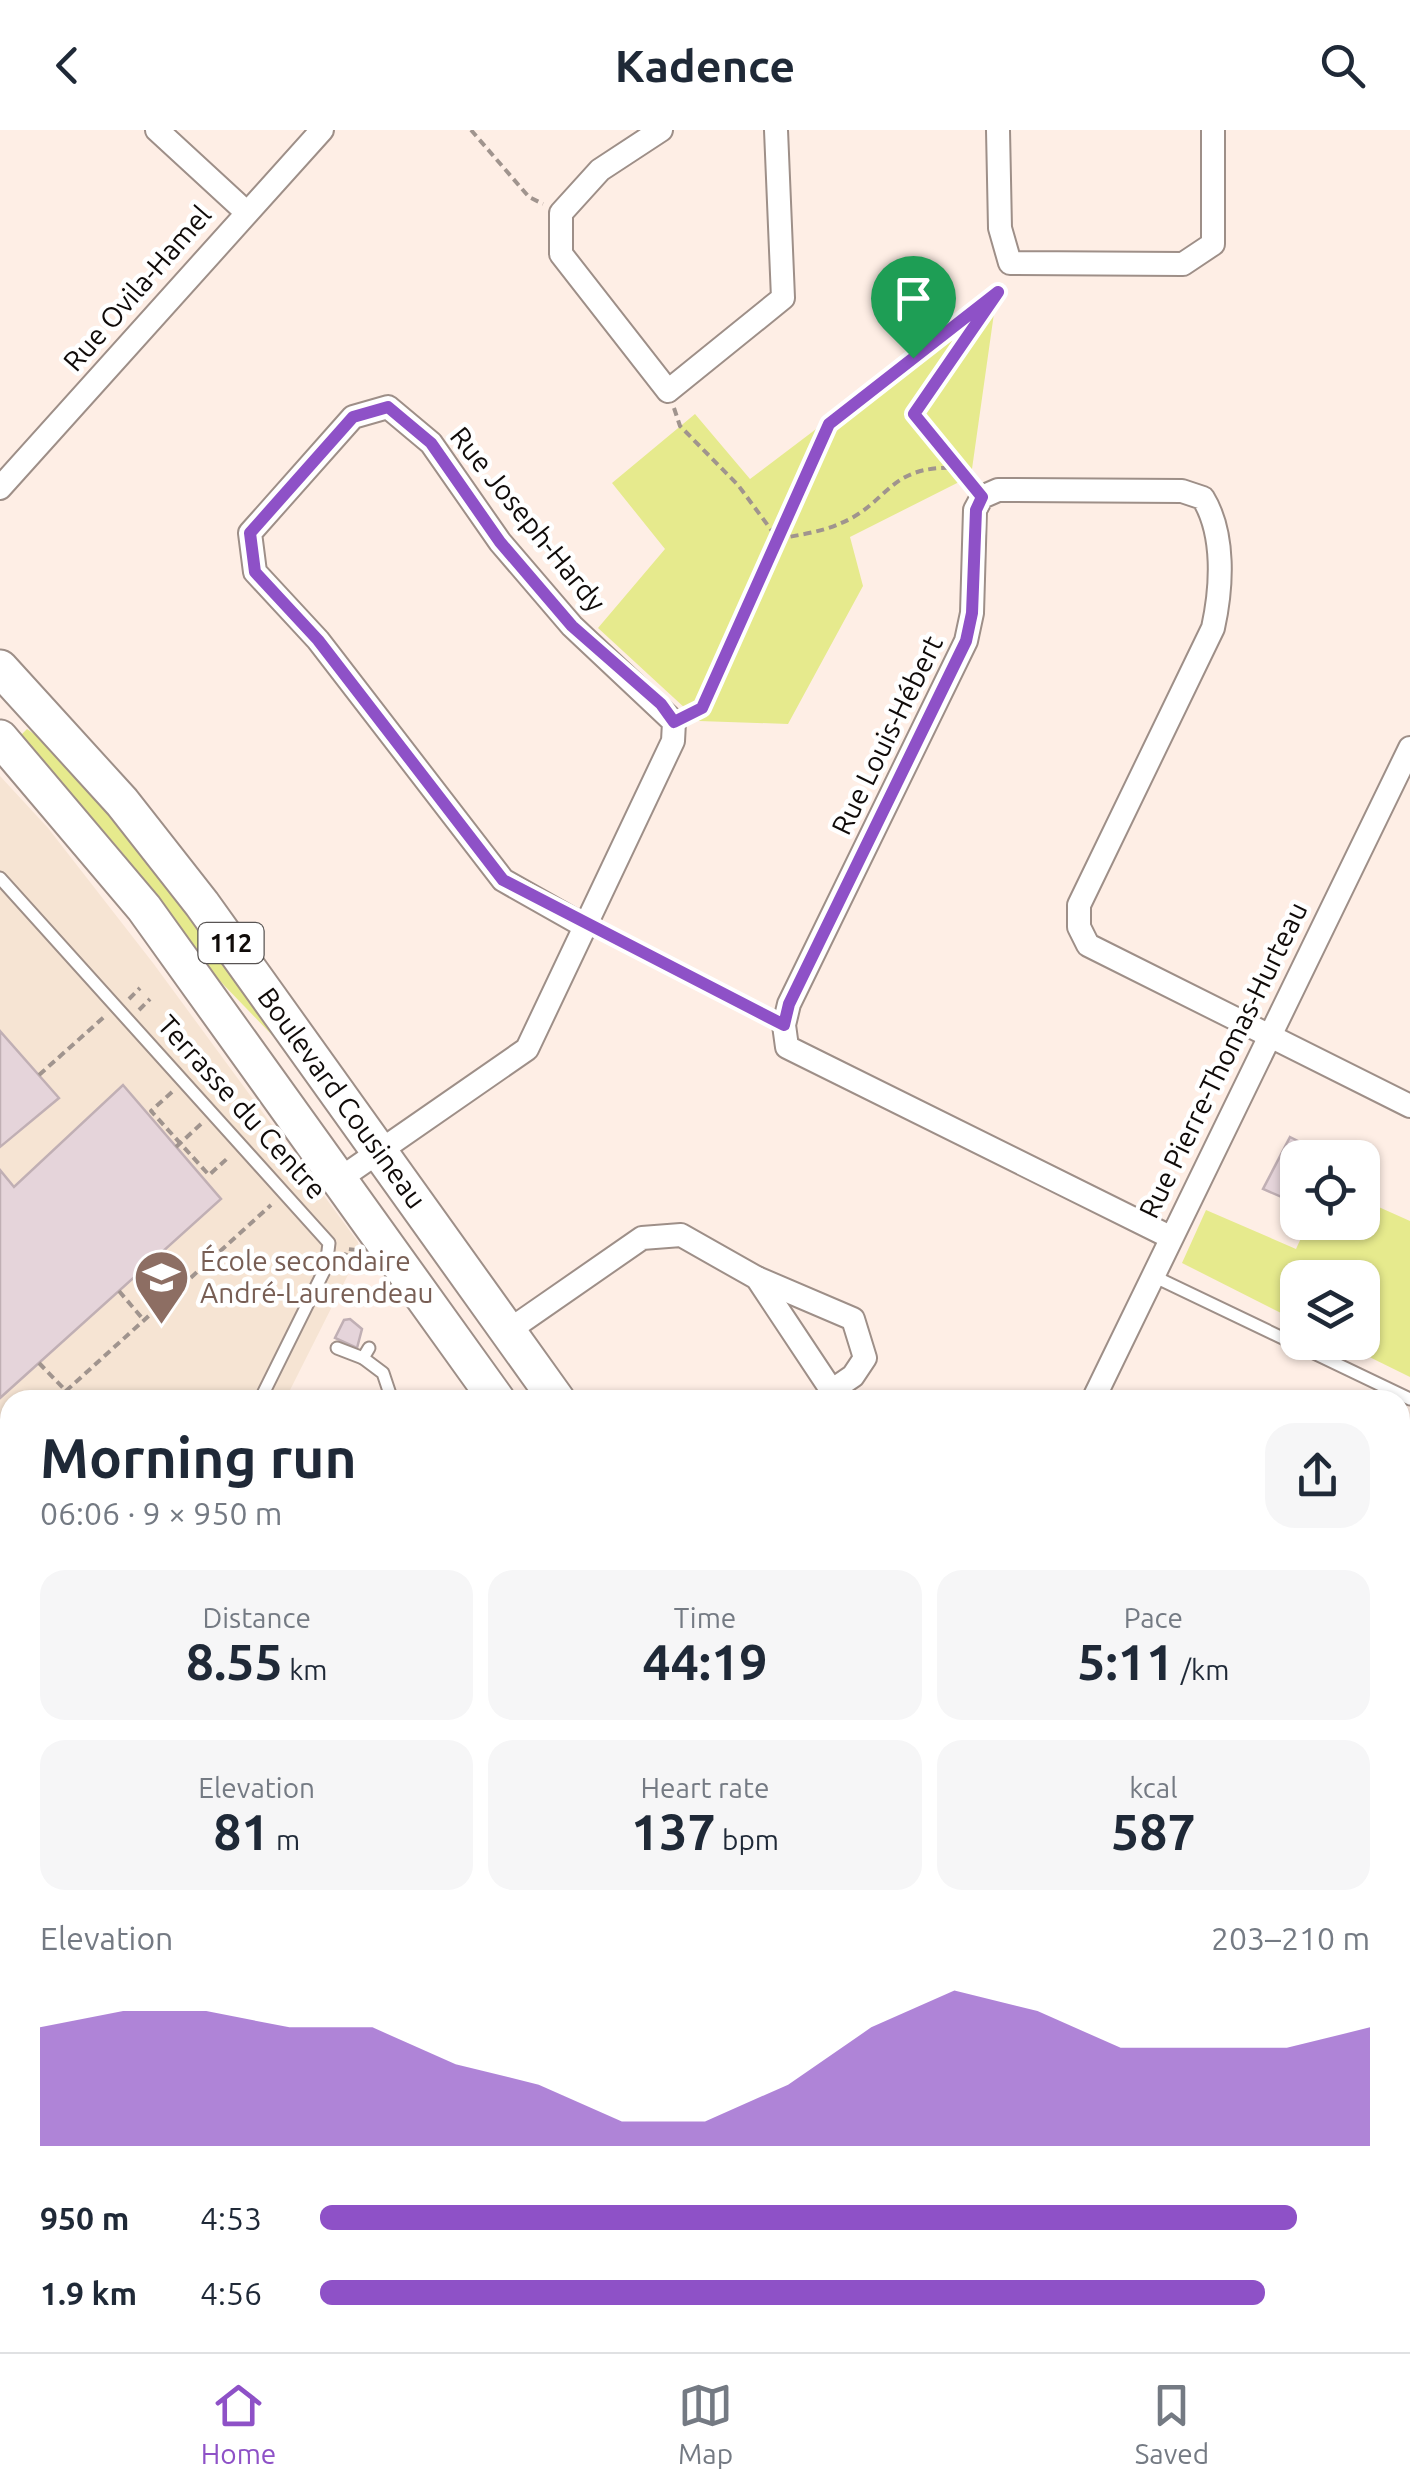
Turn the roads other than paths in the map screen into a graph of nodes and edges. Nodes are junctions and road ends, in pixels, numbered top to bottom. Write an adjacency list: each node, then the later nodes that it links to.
1 (157, 130): 7 (street)
2 (322, 130): 7 (street, Rue Ovila-Hamel)
3 (661, 130): 4 (street)
4 (776, 130)
5 (998, 130): 6 (street)
6 (1214, 130)
7 (245, 211): 8 (street, Rue Ovila-Hamel)
8 (0, 488)
9 (0, 668): 16 (main road, Boulevard Cousineau / 112)
10 (0, 738): 17 (main road, Boulevard Cousineau / 112)
11 (1410, 748): 14 (street, Rue Pierre-Thomas-Hurteau)
12 (0, 878): 23 (lane, Terrasse du Centre)
13 (586, 927): 13 (street, Rue Joseph-Hardy); 16 (street)
14 (1270, 1036): 15 (street); 18 (street, Rue Pierre-Thomas-Hurteau); 18 (street, Rue Louis-Hébert)
15 (1410, 1106)
16 (379, 1150): 17 (street); 21 (main road, Boulevard Cousineau / 112)
17 (340, 1178): 25 (main road, Boulevard Cousineau / 112)
18 (1170, 1237): 19 (street, Rue Pierre-Thomas-Hurteau)
19 (1151, 1275): 29 (street, Rue Pierre-Thomas-Hurteau); 30 (lane)
20 (757, 1278): 21 (street); 27 (street); 28 (street)
21 (508, 1332): 26 (main road, Boulevard Cousineau / 112)
22 (337, 1348): 24 (lane)
23 (265, 1390)
24 (389, 1390)
25 (490, 1390)
26 (550, 1390)
27 (831, 1390)
28 (840, 1390)
29 (1098, 1390)
30 (1391, 1390)

